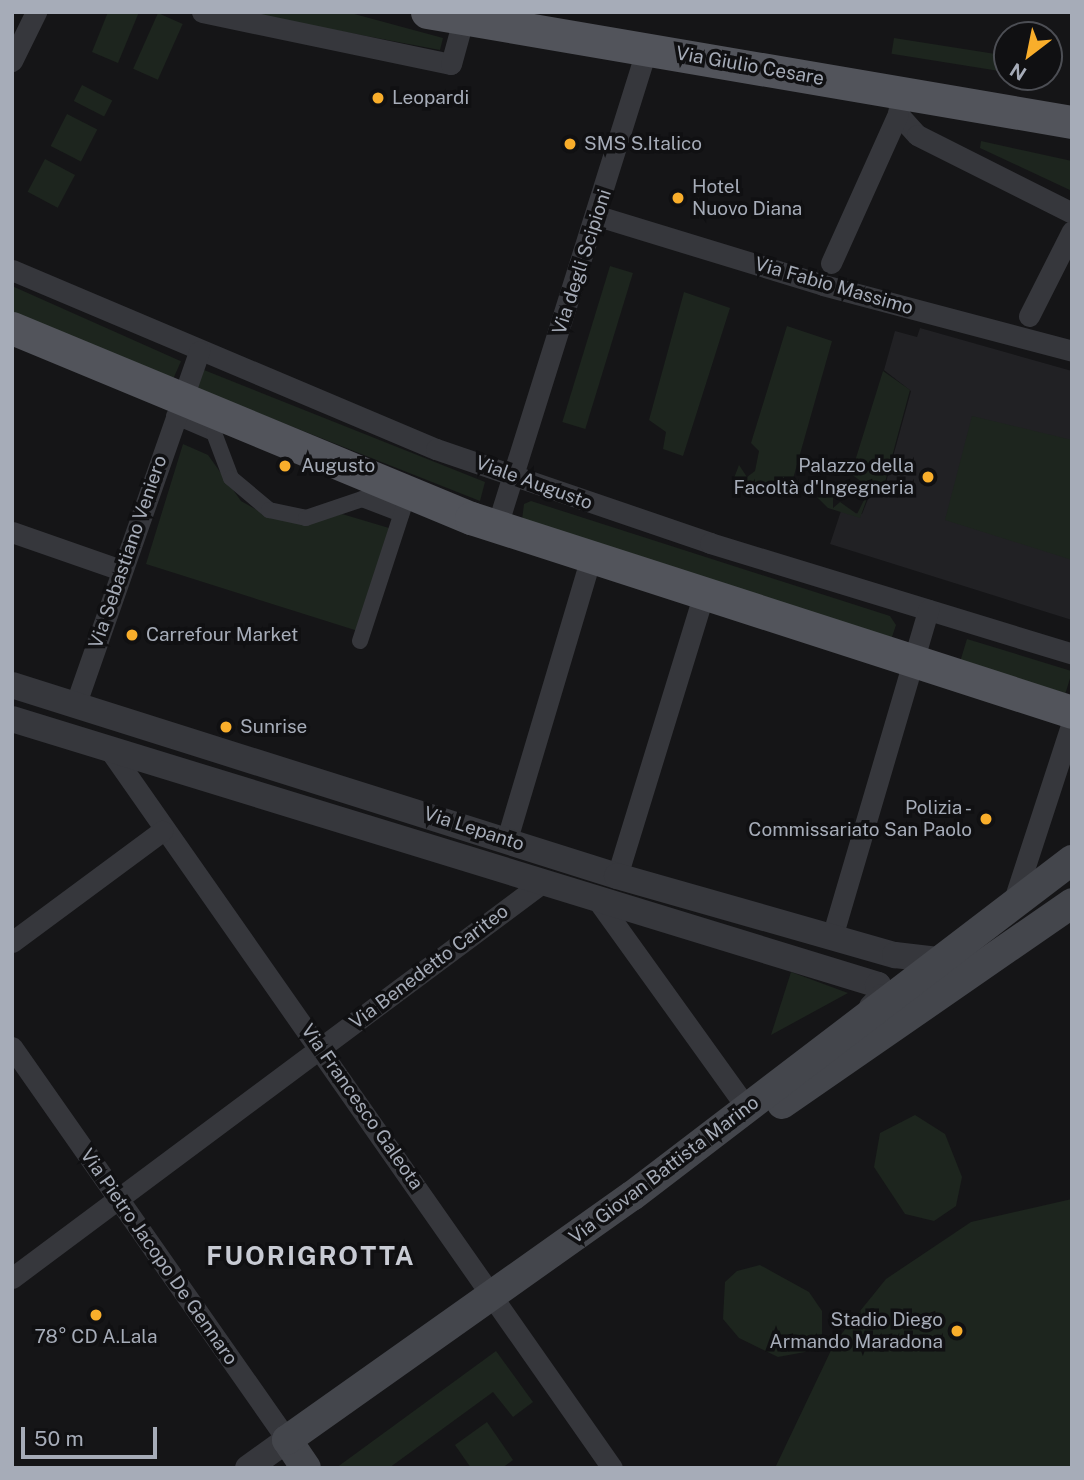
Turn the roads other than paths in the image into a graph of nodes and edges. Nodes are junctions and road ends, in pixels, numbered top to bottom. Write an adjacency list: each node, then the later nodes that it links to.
1 (36, 12): 6 (street)
2 (202, 12): 4 (street)
3 (428, 12): 4 (main road, Via Giulio Cesare)
4 (463, 20): 5 (main road, Via Giulio Cesare)
5 (647, 48): 7 (main road, Via Giulio Cesare); 10 (street, Via degli Scipioni)
6 (12, 61)
7 (900, 104): 8 (main road, Via Giulio Cesare); 9 (street); 12 (street)
8 (1072, 122)
9 (1072, 213)
10 (598, 216): 17 (street, Via Fabio Massimo); 19 (street, Via degli Scipioni)
11 (1072, 231): 14 (street)
12 (831, 263)
13 (12, 270): 16 (street, Viale Augusto)
14 (1029, 316)
15 (12, 327): 18 (main road)
16 (199, 351): 18 (street, Via Sebastiano Veniero); 19 (street, Viale Augusto)
17 (1072, 351)
18 (177, 408): 20 (main road); 20 (street); 24 (street, Via Sebastiano Veniero)
19 (513, 475): 21 (street, Via degli Scipioni); 26 (street, Viale Augusto)
20 (405, 504): 21 (main road); 27 (street)
21 (497, 526): 23 (main road)
22 (12, 532): 24 (street)
23 (590, 561): 25 (main road); 37 (street)
24 (121, 570): 31 (street, Via Sebastiano Veniero)
25 (703, 596): 29 (main road); 40 (street)
26 (928, 610): 28 (street, Viale Augusto); 29 (street)
27 (360, 640)
28 (1072, 654)
29 (913, 663): 32 (main road); 45 (street)
30 (12, 685): 31 (street, Via Lepanto)
31 (75, 706): 35 (street); 37 (street, Via Lepanto)
32 (1072, 712)
33 (12, 719): 35 (street, Via Lepanto)
34 (1072, 723): 43 (street)
35 (109, 749): 36 (street, Via Francesco Galeota); 41 (street, Via Lepanto)
36 (162, 831): 46 (street); 50 (street, Via Francesco Galeota)
37 (507, 839): 39 (street, Via Lepanto)
38 (1072, 860): 43 (main road, Via Giovan Battista Marino)
39 (579, 864): 40 (street, Via Lepanto); 42 (street)
40 (617, 876): 45 (street, Via Lepanto)
41 (543, 882): 42 (street, Via Lepanto); 50 (street, Via Benedetto Cariteo)
42 (584, 895): 48 (street, Via Lepanto); 51 (street)
43 (1013, 903): 47 (main road, Via Giovan Battista Marino)
44 (1072, 903): 54 (main road, Via Giovan Battista Marino)
45 (832, 937): 47 (street, Via Lepanto)
46 (12, 942)
47 (938, 960): 48 (main road, Via Giovan Battista Marino)
48 (875, 996): 51 (main road, Via Giovan Battista Marino)
49 (12, 1047): 52 (street, Via Pietro Jacopo De Gennaro)
50 (321, 1048): 52 (street, Via Benedetto Cariteo); 54 (street, Via Francesco Galeota)
51 (747, 1108): 54 (main road, Via Giovan Battista Marino)
52 (118, 1199): 53 (street, Via Benedetto Cariteo); 55 (street, Via Pietro Jacopo De Gennaro)
53 (12, 1278)
54 (500, 1303): 55 (main road, Via Giovan Battista Marino); 57 (street, Via Francesco Galeota)
55 (294, 1458): 56 (street, Via Giovan Battista Marino)
56 (248, 1468)
57 (612, 1468)

